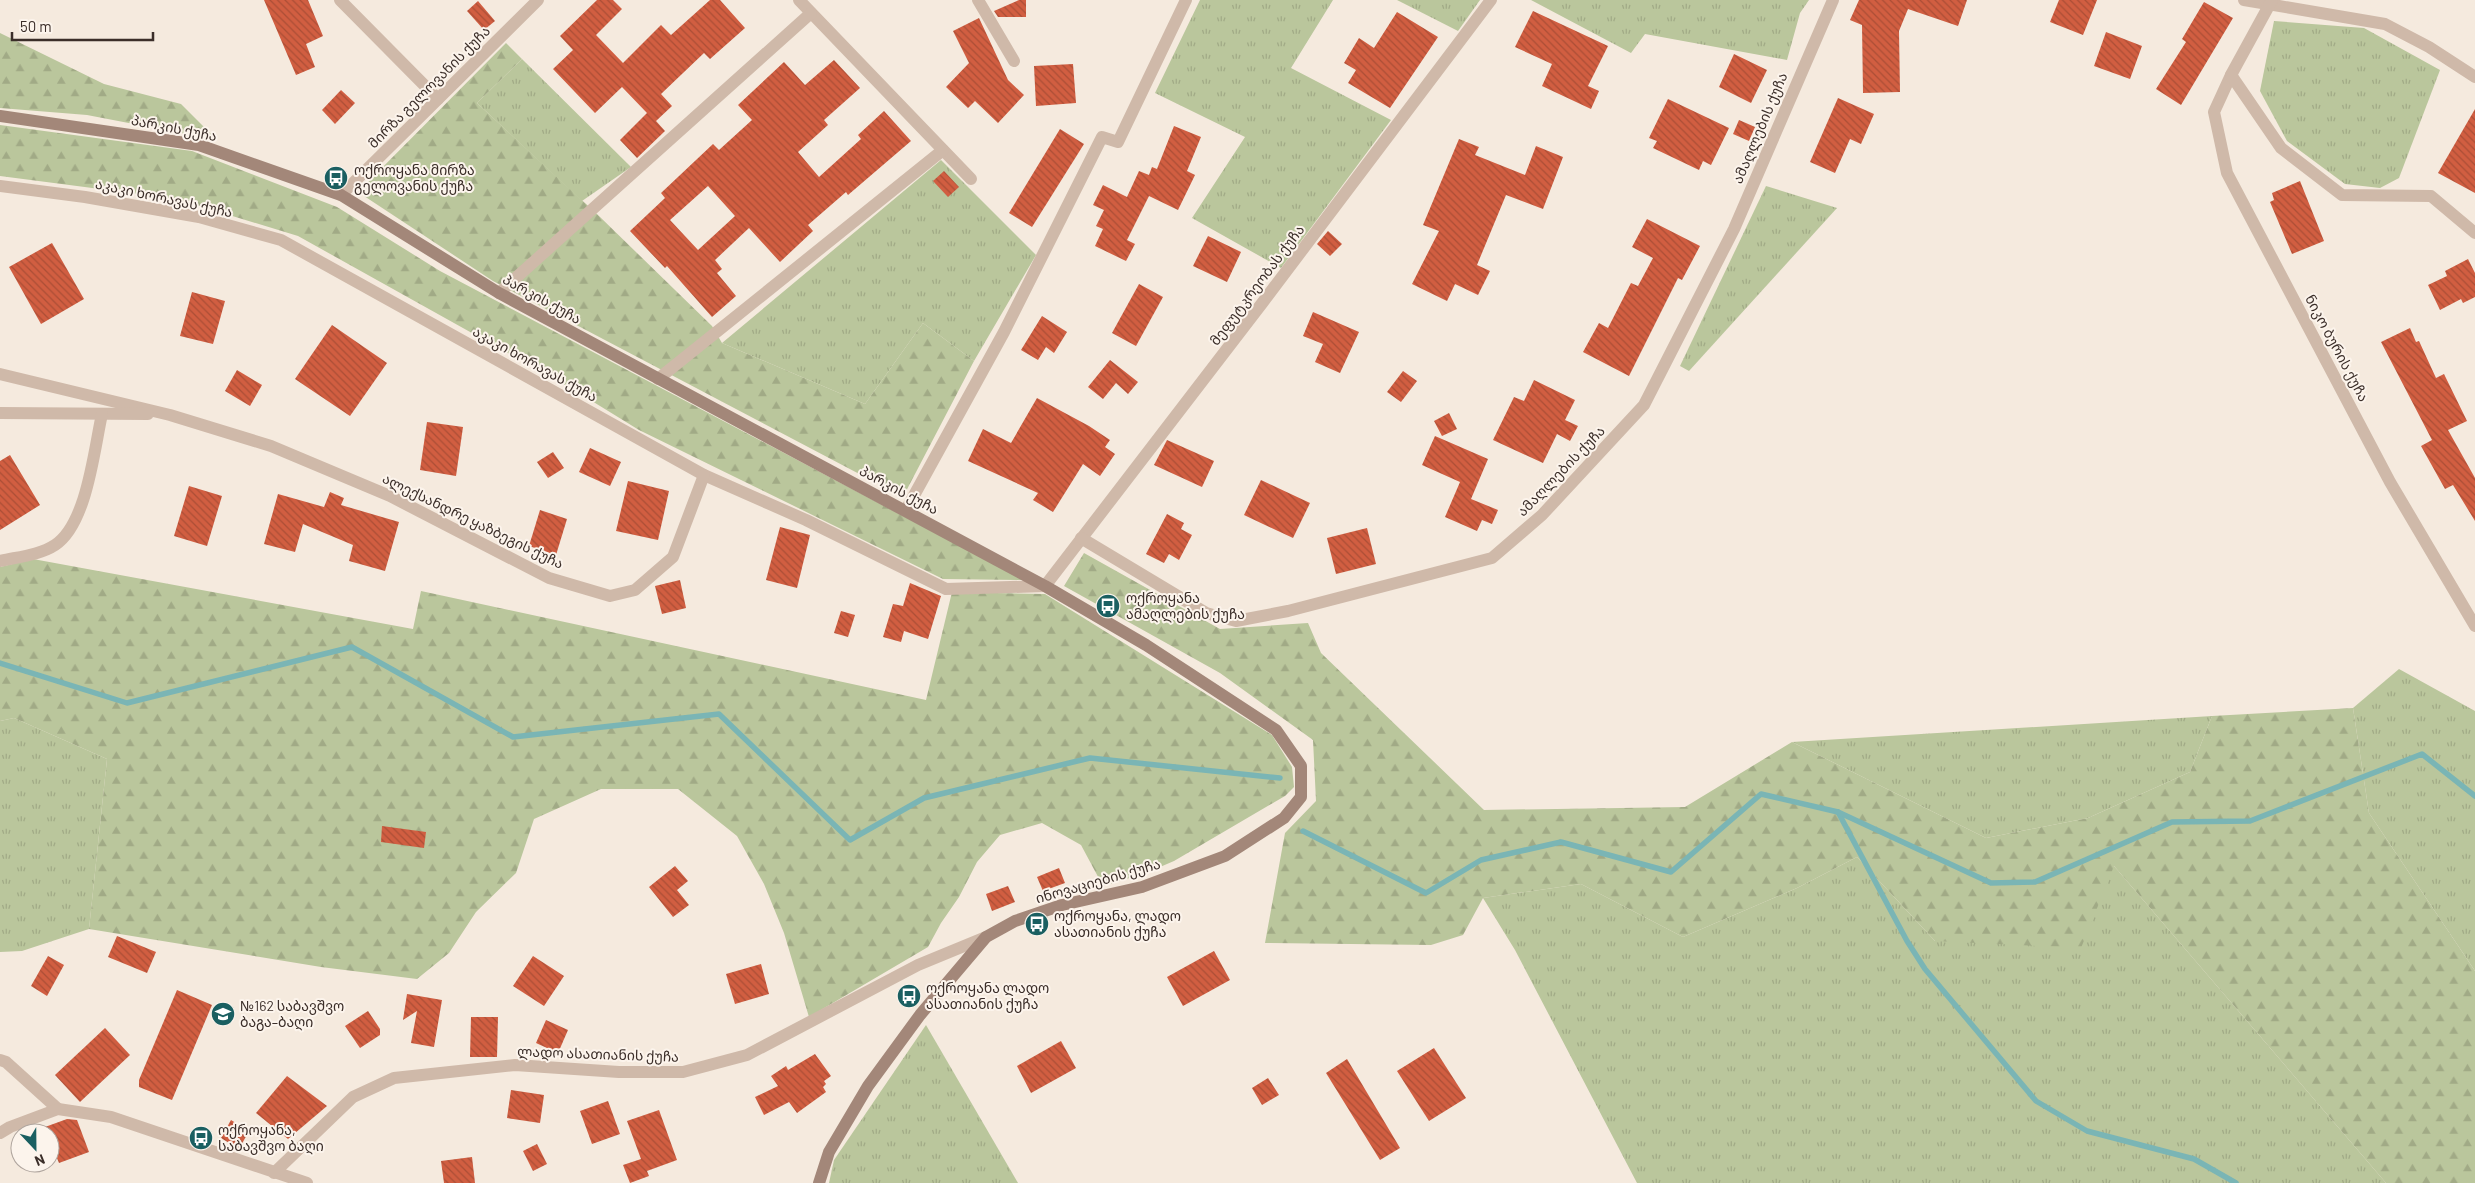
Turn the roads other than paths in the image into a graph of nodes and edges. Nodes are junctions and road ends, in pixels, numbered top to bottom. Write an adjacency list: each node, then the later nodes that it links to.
1 (340, 0): 14 (street)
2 (538, 0): 14 (street, მირზა გელოვანის ქუჩა)
3 (799, 0): 10 (street)
4 (978, 0): 11 (street)
5 (1186, 0): 28 (street)
6 (1491, 0): 29 (street, მეფუტკრეობას ქუჩა)
7 (1833, 0): 29 (street, ამაღლების ქუჩა)
8 (2244, 0): 9 (street)
9 (2272, 2): 12 (street, ნიკო ბურის ქუჩა); 13 (street)
10 (811, 13): 16 (street); 21 (street)
11 (1014, 61)
12 (2231, 75): 20 (street); 32 (street, ნიკო ბურის ქუჩა)
13 (2475, 77)
14 (438, 99): 19 (street, მირზა გელოვანის ქუჩა)
15 (0, 116): 19 (street, პარკის ქუჩა)
16 (943, 150): 17 (street); 23 (street)
17 (971, 179)
18 (0, 186): 27 (street, აკაკი ხორავას ქუჩა)
19 (341, 195): 21 (street, პარკის ქუჩა)
20 (2475, 233)
21 (499, 293): 23 (street, პარკის ქუჩა)
22 (0, 374): 26 (street, ალექსანდრე ყაზბეგის ქუჩა)
23 (658, 379): 28 (street, პარკის ქუჩა)
24 (0, 413): 25 (street, ალექსანდრე ყაზბეგის ქუჩა)
25 (102, 414): 26 (street, ალექსანდრე ყაზბეგის ქუჩა); 30 (street)
26 (170, 415): 27 (street, ალექსანდრე ყაზბეგის ქუჩა)
27 (704, 475): 31 (street, აკაკი ხორავას ქუჩა)
28 (906, 510): 31 (street, პარკის ქუჩა)
29 (1081, 538): 31 (street, მეფუტკრეობას ქუჩა)
30 (0, 561)
31 (1045, 586): 33 (street, ინოვაციების ქუჩა)
32 (2475, 626)
33 (986, 937): 37 (street, ლადო ასათიანის ქუჩა); 39 (street, ინოვაციების ქუჩა)
34 (0, 1060): 35 (street)
35 (58, 1108): 36 (street); 37 (street)
36 (0, 1133)
37 (274, 1173): 38 (street)
38 (308, 1183)
39 (819, 1183)

